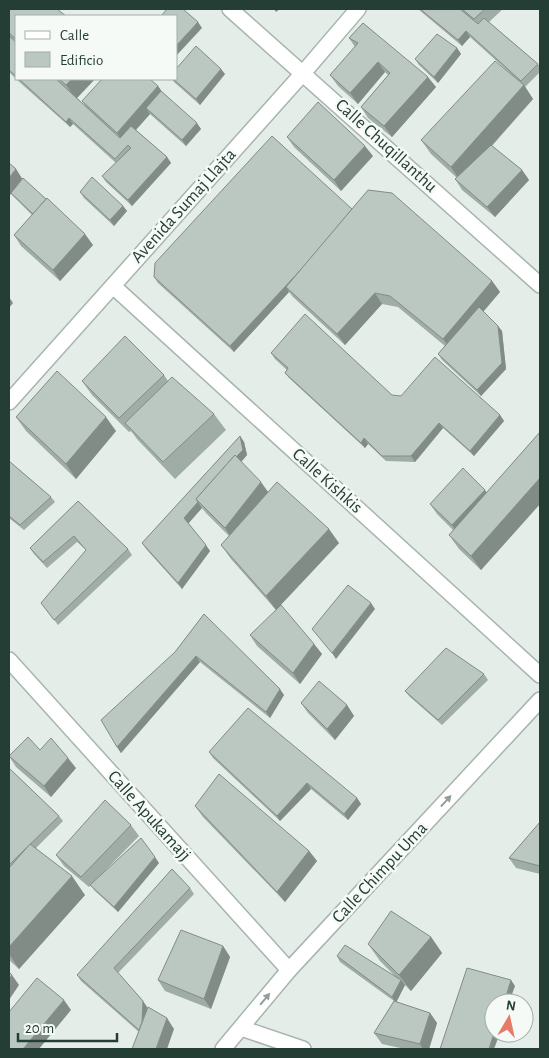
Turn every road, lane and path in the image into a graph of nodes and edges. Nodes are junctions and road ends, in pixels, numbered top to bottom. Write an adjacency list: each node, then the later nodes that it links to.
1 (230, 9): 3 (street, Calle Chuqillanthu)
2 (358, 9): 3 (street, Avenida Sumaj Llajta)
3 (304, 72): 4 (street, Calle Chuqillanthu); 5 (street, Avenida Sumaj Llajta)
4 (540, 285)
5 (113, 286): 6 (street, Avenida Sumaj Llajta); 8 (street, Calle Kishkis)
6 (9, 402)
7 (9, 660): 10 (street, Calle Apukamajj)
8 (540, 674)
9 (540, 700): 10 (street, Calle Chimpu Uma, one-way to 9)
10 (289, 970): 11 (street, Calle Chimpu Uma, one-way to 10)
11 (241, 1028): 12 (street, Calle Chimpu Uma); 13 (street)
12 (223, 1049)
13 (303, 1049)

